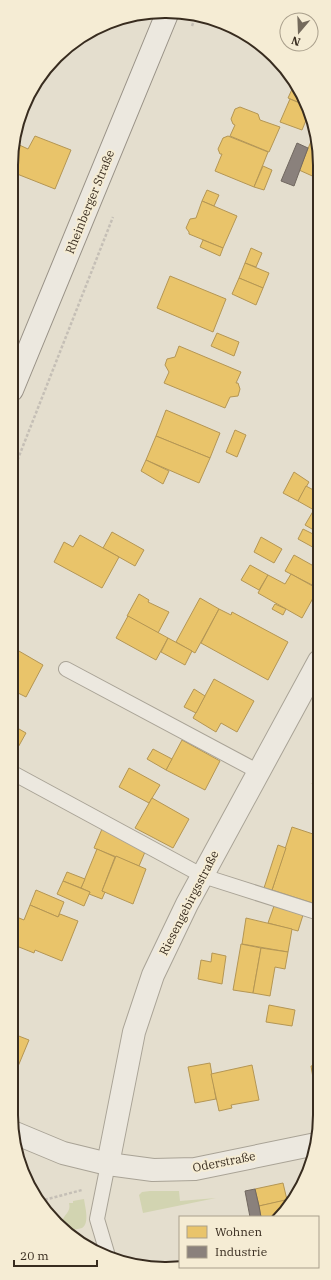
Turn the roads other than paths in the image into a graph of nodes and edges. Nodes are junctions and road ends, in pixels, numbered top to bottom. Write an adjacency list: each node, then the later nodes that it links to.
1 (165, 18): 2 (street, Rheinberger Straße)
2 (18, 375)
3 (66, 670): 5 (lane)
4 (313, 672): 5 (street, Riesengebirgsstraße)
5 (259, 772): 7 (street, Riesengebirgsstraße)
6 (18, 775): 7 (lane)
7 (203, 876): 8 (lane); 11 (street, Riesengebirgsstraße)
8 (313, 911)
9 (19, 1135): 11 (street, Oderstraße)
10 (310, 1145): 11 (street, Oderstraße)
11 (108, 1164): 12 (lane)
12 (106, 1250)

